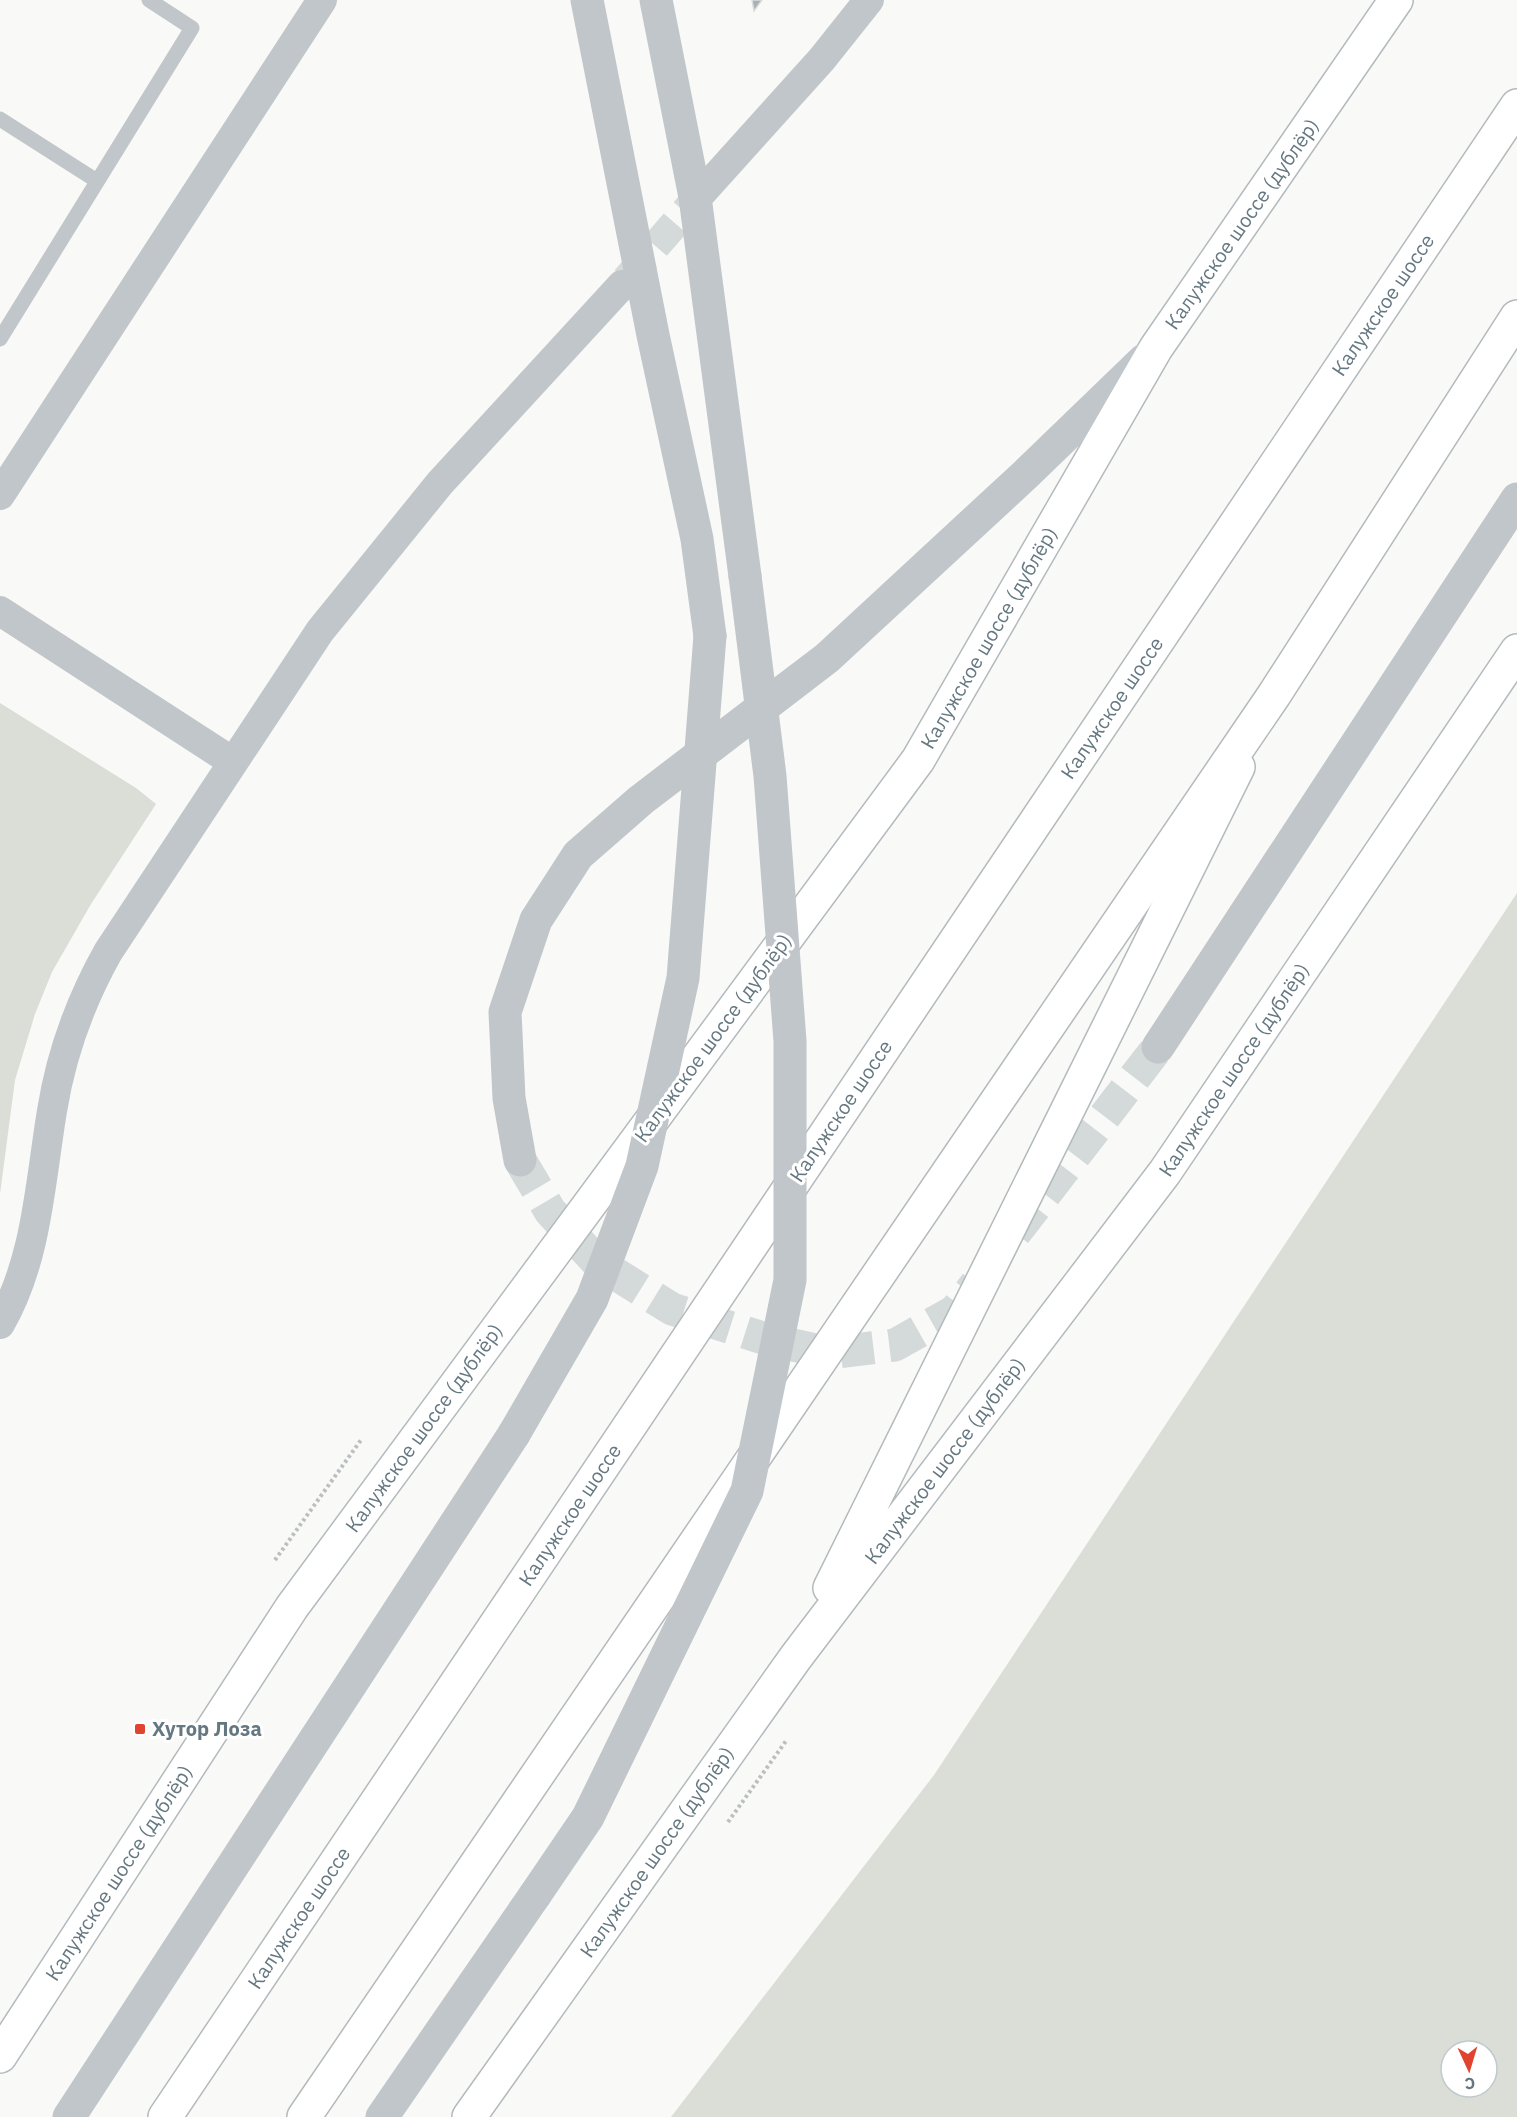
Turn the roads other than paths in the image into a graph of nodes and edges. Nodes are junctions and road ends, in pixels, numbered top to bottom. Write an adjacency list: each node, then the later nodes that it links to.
1 (149, 0): 9 (lane)
2 (322, 0): 15 (street)
3 (587, 0): 27 (street, bridge)
4 (656, 0): 24 (street, bridge)
5 (869, 0): 10 (street)
6 (1396, 0): 14 (main road, Калужское шоссе (дублёр))
7 (1517, 106): 28 (main road, Калужское шоссе)
8 (0, 119): 9 (lane)
9 (98, 181): 13 (lane)
10 (704, 190)
11 (622, 285): 20 (street)
12 (1517, 317): 19 (main road)
13 (0, 339)
14 (1156, 348): 22 (street); 26 (main road, Калужское шоссе (дублёр))
15 (0, 495)
16 (1517, 499): 21 (street)
17 (0, 611): 20 (street)
18 (1517, 651): 25 (main road, Калужское шоссе (дублёр))
19 (1274, 695): 24 (main road); 25 (main road)
20 (232, 762): 23 (street)
21 (1158, 1047)
22 (520, 1160)
23 (0, 1324)
24 (754, 1456): 29 (main road); 30 (street, bridge)
25 (796, 1657): 31 (main road, Калужское шоссе (дублёр))
26 (0, 2056)
27 (69, 2117)
28 (165, 2117)
29 (304, 2117)
30 (382, 2117)
31 (469, 2117)

